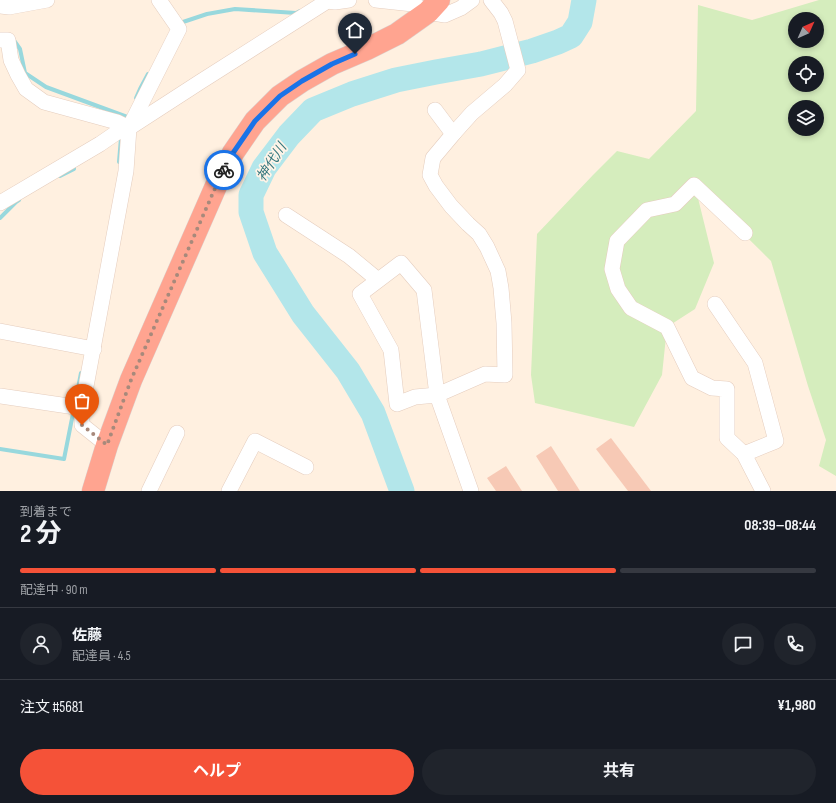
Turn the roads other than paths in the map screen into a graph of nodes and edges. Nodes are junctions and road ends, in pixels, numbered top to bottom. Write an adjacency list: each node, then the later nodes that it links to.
1 (47, 0): 8 (street)
2 (159, 0): 12 (street)
3 (329, 0): 4 (street); 12 (street)
4 (349, 0)
5 (376, 0): 9 (street)
6 (472, 0): 9 (street)
7 (491, 0): 13 (street)
8 (0, 6)
9 (434, 6): 25 (highway)
10 (0, 40): 12 (street)
11 (435, 110): 13 (street)
12 (129, 128): 14 (street); 20 (street)
13 (454, 133): 21 (street)
14 (0, 203)
15 (286, 215): 17 (street)
16 (745, 233): 26 (street)
17 (378, 280): 21 (street); 21 (street)
18 (715, 304): 26 (street)
19 (0, 331): 20 (street)
20 (94, 349): 23 (street)
21 (437, 395): 31 (street)
22 (0, 396): 23 (street)
23 (82, 408): 25 (street)
24 (177, 433): 29 (street)
25 (107, 445): 28 (highway)
26 (744, 454): 32 (street)
27 (306, 467): 30 (street)
28 (92, 491)
29 (149, 491)
30 (229, 491)
31 (471, 491)
32 (763, 491)

